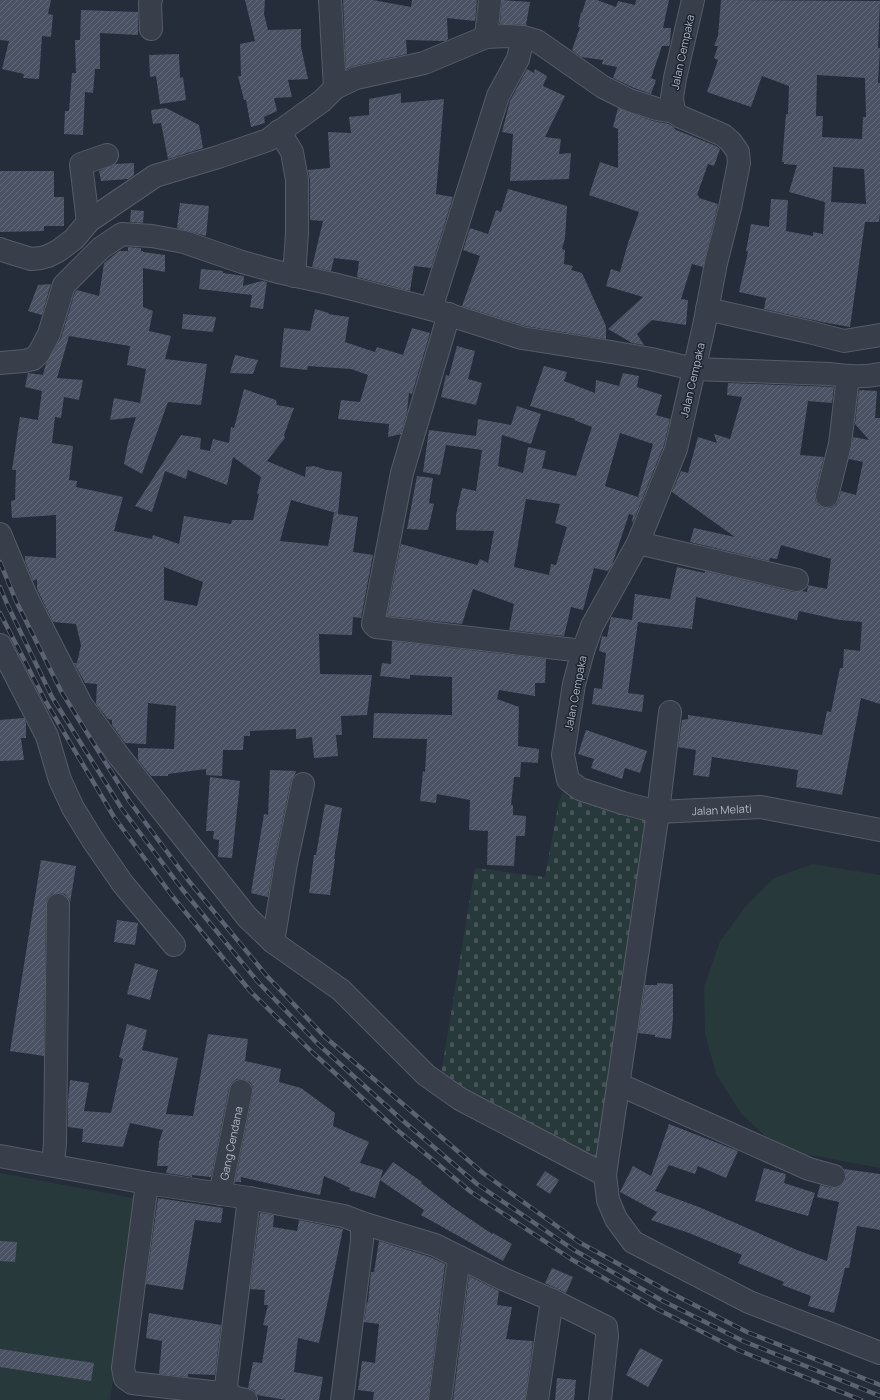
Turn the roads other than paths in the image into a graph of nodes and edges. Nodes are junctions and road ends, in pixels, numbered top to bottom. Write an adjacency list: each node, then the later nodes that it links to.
1 (151, 0): 5 (street)
2 (330, 0): 8 (street)
3 (490, 0): 6 (street)
4 (693, 0): 9 (street, Jalan Cempaka)
5 (151, 29)
6 (486, 38): 7 (street); 8 (street)
7 (520, 47): 9 (street); 16 (street)
8 (335, 88): 10 (street)
9 (674, 112): 17 (street, Jalan Cempaka)
10 (284, 140): 12 (street); 15 (street)
11 (107, 155): 12 (street)
12 (88, 222): 13 (street)
13 (82, 248): 14 (street); 15 (street); 19 (street)
14 (0, 249)
15 (294, 276): 16 (street)
16 (440, 311): 20 (street); 28 (street)
17 (706, 317): 18 (street); 20 (street, Jalan Cempaka)
18 (880, 335)
19 (0, 363)
20 (695, 366): 22 (street); 25 (street, Jalan Cempaka)
21 (880, 374): 22 (street)
22 (848, 376): 23 (street)
23 (827, 496)
24 (0, 534): 35 (street)
25 (638, 543): 26 (street); 28 (street, Jalan Cempaka)
26 (797, 580)
27 (0, 645): 36 (street)
28 (583, 651): 30 (street, Jalan Cempaka)
29 (670, 712): 32 (street)
30 (568, 780): 32 (street, Jalan Melati)
31 (303, 784): 35 (street)
32 (658, 812): 33 (street, Jalan Melati); 37 (street)
33 (880, 830)
34 (58, 905): 40 (street)
35 (274, 942): 41 (street)
36 (174, 945)
37 (618, 1084): 41 (street); 42 (street)
38 (241, 1092): 44 (street, Gang Cendana)
39 (0, 1156): 40 (street)
40 (53, 1165): 43 (street)
41 (605, 1175): 49 (street)
42 (834, 1176)
43 (147, 1183): 44 (street); 50 (street)
44 (220, 1194): 45 (street)
45 (249, 1198): 46 (street); 50 (street)
46 (362, 1223): 47 (street); 51 (street)
47 (459, 1257): 48 (street); 52 (street)
48 (552, 1300): 53 (street); 54 (street)
49 (880, 1353)
50 (237, 1397)
51 (342, 1400)
52 (440, 1400)
53 (537, 1400)
54 (600, 1400)

